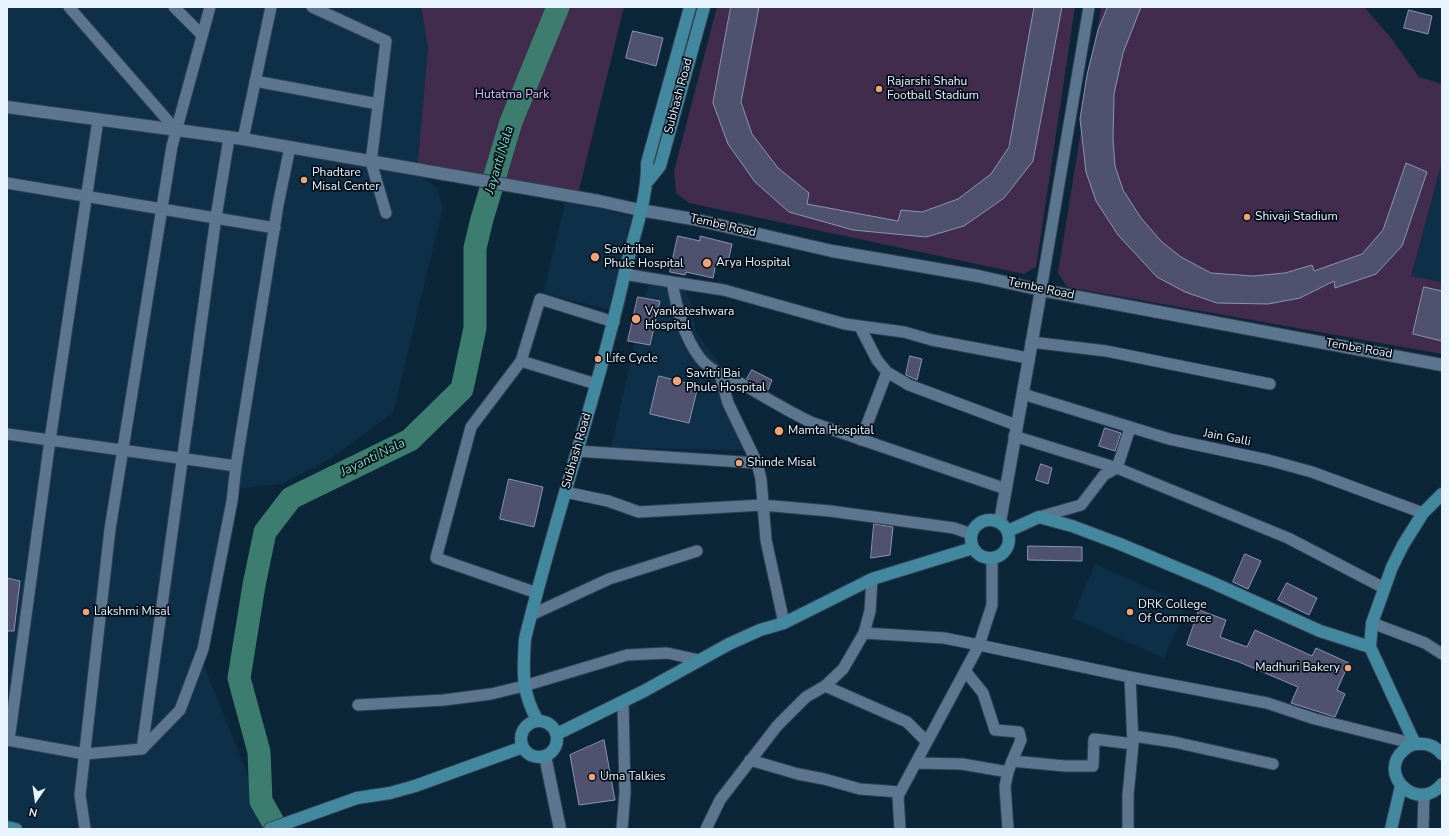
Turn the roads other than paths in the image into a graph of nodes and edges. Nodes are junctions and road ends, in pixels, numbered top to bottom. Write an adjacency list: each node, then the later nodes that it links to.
1 (69, 7): 14 (street)
2 (174, 7): 9 (street)
3 (210, 7): 9 (street)
4 (271, 7): 10 (street)
5 (312, 7): 11 (street)
6 (690, 7): 19 (main road, Subhash Road)
7 (704, 7): 19 (main road, Subhash Road)
8 (1089, 7): 29 (street)
9 (202, 35): 14 (street)
10 (256, 81): 11 (street); 16 (street)
11 (378, 104): 18 (street)
12 (7, 107): 13 (street, Tembe Road)
13 (98, 120): 14 (street, Tembe Road); 21 (street)
14 (176, 130): 15 (street, Tembe Road); 22 (street)
15 (230, 138): 16 (street, Tembe Road); 25 (street)
16 (243, 139): 17 (street, Tembe Road)
17 (290, 147): 18 (street, Tembe Road); 26 (street)
18 (371, 162): 23 (street, Tembe Road); 24 (street)
19 (648, 182): 23 (main road, Subhash Road)
20 (7, 183): 21 (street)
21 (86, 196): 22 (street); 44 (street)
22 (162, 208): 25 (street); 46 (street)
23 (640, 210): 27 (main road, Subhash Road); 29 (street, Tembe Road)
24 (386, 213)
25 (216, 217): 26 (street); 48 (street)
26 (275, 228): 50 (street)
27 (624, 274): 28 (street); 30 (main road, Subhash Road)
28 (672, 282): 31 (street); 37 (street)
29 (1041, 290): 32 (street); 35 (street, Tembe Road)
30 (614, 322): 34 (street); 38 (main road, Subhash Road)
31 (860, 326): 33 (street); 36 (street)
32 (1031, 342): 33 (street); 39 (street)
33 (1028, 358): 40 (street)
34 (521, 361): 38 (street); 65 (street)
35 (1442, 365)
36 (887, 372): 42 (street); 45 (street)
37 (720, 374): 45 (street); 49 (street)
38 (596, 384): 47 (main road, Subhash Road)
39 (1270, 384)
40 (1023, 394): 41 (street, Jain Galli); 42 (street)
41 (1130, 428): 51 (street); 56 (street, Jain Galli)
42 (1015, 431): 51 (street); 52 (street)
43 (7, 434): 44 (street)
44 (50, 440): 46 (street); 82 (street)
45 (861, 440): 52 (street)
46 (124, 450): 48 (street); 89 (street)
47 (577, 451): 49 (street); 53 (main road, Subhash Road)
48 (182, 459): 50 (street); 87 (street)
49 (757, 463): 55 (street)
50 (236, 466): 87 (street)
51 (1117, 468): 57 (street); 64 (street)
52 (1006, 490): 58 (street)
53 (565, 492): 55 (street); 65 (main road, Subhash Road)
54 (1442, 494): 56 (main road)
55 (762, 505): 59 (street); 67 (street)
56 (1423, 513): 64 (main road)
57 (1038, 517): 58 (main road); 71 (main road)
58 (1004, 527): 59 (main road); 62 (main road)
59 (971, 534): 60 (main road)
60 (973, 548): 62 (main road); 63 (main road)
61 (697, 551): 66 (street)
62 (992, 558): 70 (street)
63 (872, 579): 67 (main road); 69 (street)
64 (1384, 588): 68 (main road)
65 (537, 593): 66 (main road, Subhash Road)
66 (531, 615): 76 (main road, Subhash Road)
67 (784, 623): 73 (main road)
68 (1372, 623): 71 (main road); 72 (street)
69 (864, 633): 70 (street); 77 (street)
70 (979, 645): 74 (street); 75 (street)
71 (1370, 647): 85 (main road)
72 (1442, 654)
73 (699, 660): 76 (street); 78 (main road)
74 (966, 672): 84 (street); 92 (street)
75 (1130, 677): 83 (street); 85 (street)
76 (524, 686): 79 (street); 80 (main road, Subhash Road)
77 (825, 686): 84 (street); 91 (street)
78 (623, 701): 81 (main road); 106 (street)
79 (358, 704)
80 (538, 720): 81 (main road); 86 (main road)
81 (557, 734): 90 (main road)
82 (8, 740): 89 (street)
83 (1133, 740): 92 (street); 94 (street); 110 (street)
84 (927, 742): 93 (street)
85 (1415, 744): 88 (main road); 96 (main road)
86 (523, 747): 90 (main road); 104 (main road)
87 (142, 749): 89 (street)
88 (1441, 750)
89 (85, 754): 103 (street)
90 (546, 756): 105 (street)
91 (750, 760): 98 (street); 107 (street)
92 (1012, 761): 95 (street)
93 (916, 763): 95 (street); 98 (street)
94 (1273, 764)
95 (1008, 772): 109 (street)
96 (1401, 786): 99 (main road); 101 (main road)
97 (1441, 787): 99 (main road)
98 (900, 792): 108 (street)
99 (1424, 795): 111 (street)
100 (7, 827): 102 (main road)
101 (1390, 828)
102 (16, 829)
103 (85, 829)
104 (270, 829)
105 (560, 829)
106 (622, 829)
107 (706, 829)
108 (900, 829)
109 (1008, 829)
110 (1128, 829)
111 (1423, 829)

